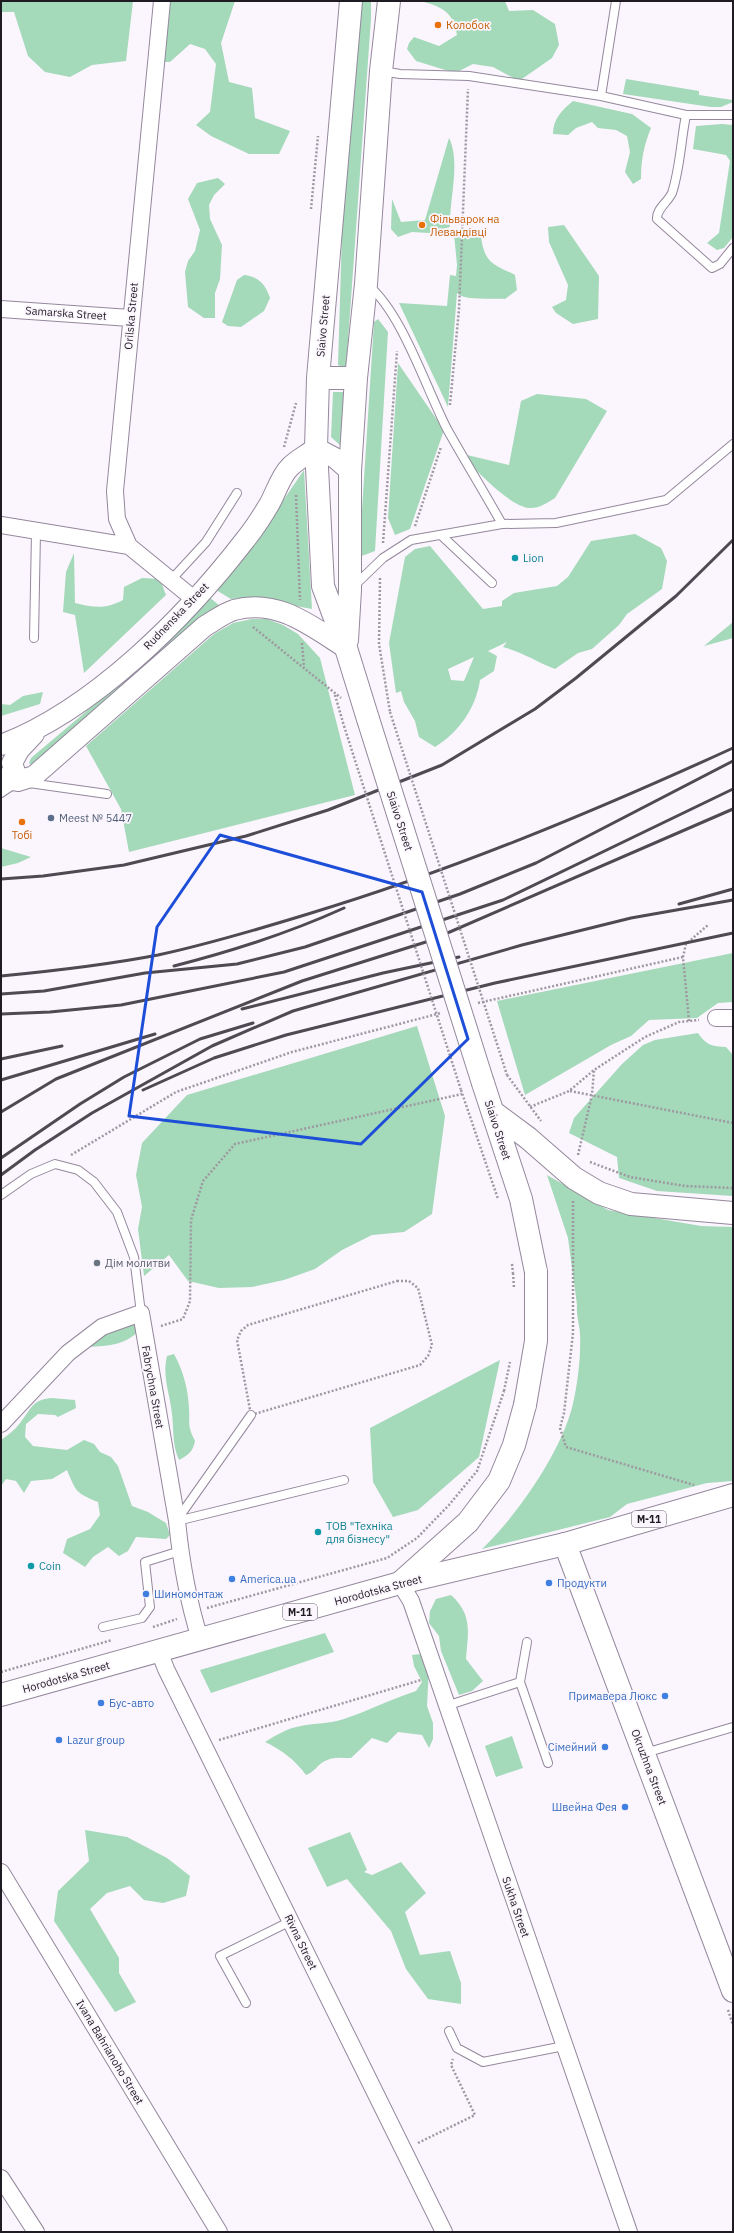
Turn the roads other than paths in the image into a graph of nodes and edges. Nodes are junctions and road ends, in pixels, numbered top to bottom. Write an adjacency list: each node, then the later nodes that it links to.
1 (162, 1): 12 (street, Orilska Street)
2 (351, 1): 13 (main road, Siaivo Street)
3 (389, 1): 5 (main road, Siaivo Street)
4 (616, 1): 6 (lane)
5 (381, 71): 6 (lane); 10 (main road, Siaivo Street)
6 (601, 96): 7 (lane)
7 (686, 115): 8 (lane); 9 (lane)
8 (733, 115)
9 (733, 248)
10 (366, 284): 14 (main road, Siaivo Street); 19 (lane)
11 (1, 309): 12 (street, Samarska Street)
12 (130, 318): 23 (street, Orilska Street)
13 (318, 378): 14 (main road); 16 (main road, Siaivo Street)
14 (356, 378): 17 (main road, Siaivo Street)
15 (733, 444): 19 (lane)
16 (316, 448): 17 (street); 27 (street, Rudnenska Street); 29 (main road, Siaivo Street)
17 (350, 471): 26 (main road, Siaivo Street)
18 (237, 493): 24 (lane)
19 (502, 524): 22 (lane)
20 (1, 525): 21 (street)
21 (36, 532): 23 (street); 28 (lane)
22 (442, 536): 25 (lane); 26 (lane)
23 (129, 546): 24 (street, Orilska Street)
24 (170, 581): 27 (street, Orilska Street)
25 (492, 583)
26 (350, 590): 29 (main road, Siaivo Street)
27 (194, 599): 30 (street, Rudnenska Street)
28 (34, 638)
29 (346, 648): 32 (street, Rudnenska Street); 37 (main road, Siaivo Street, bridge)
30 (39, 728): 31 (street, Rudnenska Street); 32 (street)
31 (1, 745)
32 (9, 780): 33 (lane); 34 (lane)
33 (1, 793)
34 (107, 794)
35 (716, 1018): 36 (street)
36 (733, 1018)
37 (493, 1112): 39 (main road); 48 (main road, Siaivo Street, bridge)
38 (1, 1195): 40 (lane)
39 (733, 1213)
40 (141, 1312): 42 (street); 45 (street, Fabrychna Street)
41 (251, 1415): 45 (lane)
42 (1, 1424)
43 (344, 1480): 45 (lane)
44 (733, 1495): 46 (main road, Horodotska Street / М-11)
45 (177, 1521): 47 (street, Fabrychna Street)
46 (565, 1544): 48 (main road, Horodotska Street / М-11); 57 (main road, Okruzhna Street)
47 (180, 1551): 49 (lane); 50 (street, Fabrychna Street)
48 (400, 1583): 50 (main road, Horodotska Street / М-11); 55 (street, Sukha Street)
49 (103, 1628)
50 (200, 1639): 52 (main road, Horodotska Street / М-11)
51 (527, 1642): 53 (lane)
52 (160, 1651): 54 (main road, Horodotska Street / М-11); 60 (street, Rivna Street)
53 (520, 1682): 55 (lane); 58 (lane)
54 (1, 1695)
55 (446, 1706): 64 (street, Sukha Street)
56 (733, 1727): 57 (lane)
57 (644, 1753): 61 (main road, Okruzhna Street)
58 (548, 1763)
59 (1, 1872): 67 (street, Ivana Bahrianoho Street)
60 (291, 1921): 62 (lane); 68 (street, Rivna Street)
61 (733, 1991)
62 (246, 2003)
63 (449, 2031): 64 (lane)
64 (564, 2046): 69 (street, Sukha Street)
65 (1, 2178): 66 (street)
66 (36, 2232)
67 (219, 2232)
68 (444, 2232)
69 (629, 2232)

